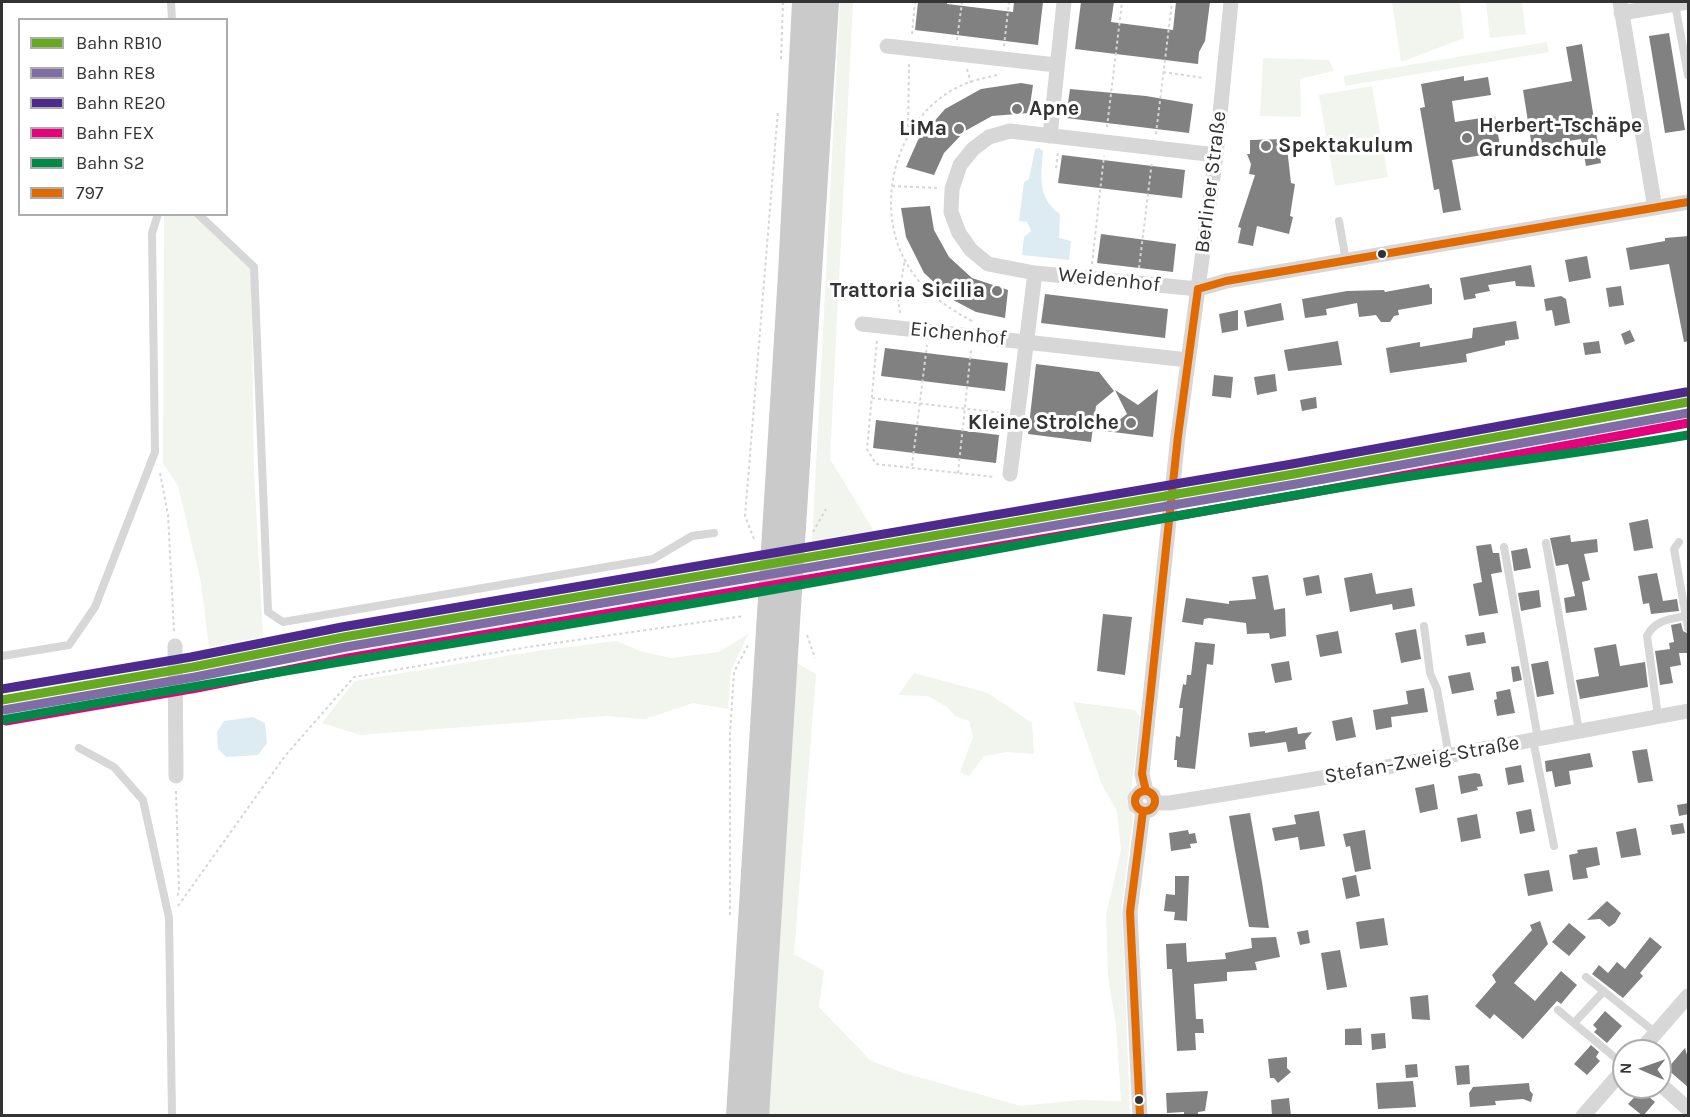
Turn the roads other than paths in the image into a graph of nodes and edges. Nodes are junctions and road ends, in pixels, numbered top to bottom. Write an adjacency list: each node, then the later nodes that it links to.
1 (171, 2): 8 (lane)
2 (804, 2): 56 (main road)
3 (827, 2): 57 (main road)
4 (1064, 2): 10 (street)
5 (1231, 2): 13 (street, Berliner Straße)
6 (1682, 3): 7 (street); 11 (lane)
7 (1621, 7): 15 (street)
8 (172, 18)
9 (887, 46): 10 (street)
10 (1056, 65): 12 (street)
11 (1689, 75)
12 (1055, 137): 13 (street); 20 (street)
13 (1216, 155): 21 (street, Berliner Straße)
14 (1689, 202): 15 (street)
15 (1655, 208): 19 (street)
16 (157, 216): 34 (lane)
17 (200, 216): 26 (lane)
18 (1339, 221): 19 (lane)
19 (1346, 262): 21 (street)
20 (1035, 273): 21 (street, Weidenhof); 23 (street, Weidenhof)
21 (1198, 289): 24 (street, Berliner Straße)
22 (862, 324): 23 (street, Eichenhof)
23 (1027, 341): 24 (street); 25 (street, Eichenhof)
24 (1188, 360): 42 (street, Berliner Straße)
25 (1010, 474)
26 (714, 533)
27 (1679, 542): 30 (lane)
28 (1546, 543): 37 (lane)
29 (1504, 547): 38 (lane)
30 (1686, 616): 32 (lane); 36 (lane)
31 (1425, 626): 40 (lane)
32 (1689, 628)
33 (175, 646): 41 (street)
34 (2, 656)
35 (1689, 711): 36 (street, Stefan-Zweig-Straße)
36 (1658, 716): 37 (street, Stefan-Zweig-Straße)
37 (1579, 731): 38 (street, Stefan-Zweig-Straße)
38 (1535, 739): 40 (street, Stefan-Zweig-Straße); 43 (lane)
39 (79, 748): 55 (lane)
40 (1449, 756): 42 (street, Stefan-Zweig-Straße)
41 (176, 776)
42 (1148, 801): 58 (street, Berliner Straße)
43 (1554, 846)
44 (1586, 977): 45 (lane)
45 (1602, 992): 48 (lane); 49 (lane)
46 (1689, 996): 49 (street)
47 (1558, 1010): 48 (lane)
48 (1574, 1023): 51 (lane)
49 (1656, 1033): 50 (street)
50 (1651, 1039)
51 (1612, 1056)
52 (1612, 1081): 59 (street)
53 (1672, 1094): 54 (street)
54 (1689, 1109)
55 (172, 1116)
56 (738, 1116)
57 (757, 1116)
58 (1140, 1116)
59 (1583, 1116)

